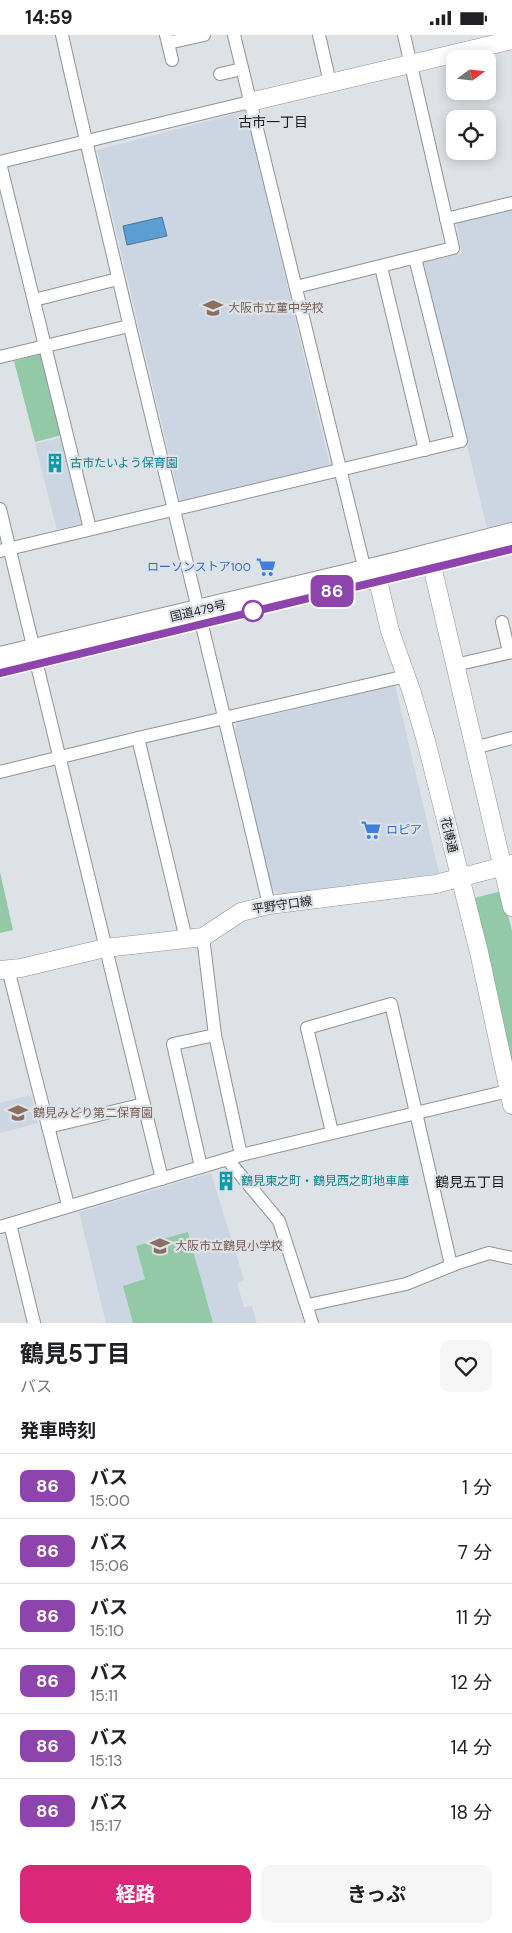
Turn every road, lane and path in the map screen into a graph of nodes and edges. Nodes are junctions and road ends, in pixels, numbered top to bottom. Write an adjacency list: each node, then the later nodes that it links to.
1 (62, 35): 14 (street)
2 (204, 35): 6 (street)
3 (234, 35): 10 (street)
4 (319, 35): 12 (street)
5 (404, 35): 9 (street)
6 (167, 39): 8 (street)
7 (512, 40): 9 (street)
8 (172, 60)
9 (410, 65): 12 (street); 17 (street)
10 (242, 69): 11 (street); 13 (street)
11 (220, 74)
12 (330, 83): 13 (street)
13 (250, 103): 14 (street); 21 (street)
14 (86, 141): 15 (street); 20 (street)
15 (0, 162): 22 (street)
16 (512, 203): 17 (street)
17 (446, 219): 18 (street)
18 (415, 258): 19 (street); 26 (street)
19 (381, 267): 21 (street); 26 (street)
20 (118, 279): 22 (street); 23 (street)
21 (296, 287): 27 (street)
22 (34, 300): 24 (street)
23 (129, 326): 24 (street); 29 (street)
24 (45, 345): 25 (street); 30 (street)
25 (0, 357)
26 (425, 450): 27 (street)
27 (340, 470): 29 (street); 35 (street)
28 (0, 509): 33 (street)
29 (174, 510): 30 (street); 36 (street)
30 (90, 529): 33 (street)
31 (512, 533): 34 (highway, 国道479号)
32 (512, 549): 34 (highway, 国道479号)
33 (5, 550): 39 (street)
34 (431, 561): 35 (highway, 国道479号); 41 (street)
35 (372, 576): 36 (highway, 国道479号); 43 (street, 花博通)
36 (201, 617): 39 (highway, 国道479号); 44 (street)
37 (502, 622): 38 (street)
38 (511, 652): 41 (street)
39 (36, 657): 40 (highway, 国道479号); 42 (highway, 国道479号); 48 (street)
40 (0, 658)
41 (454, 665): 47 (street)
42 (0, 673)
43 (406, 676): 44 (street); 51 (street, 花博通)
44 (225, 718): 45 (street); 52 (street)
45 (138, 737): 48 (street); 54 (street)
46 (512, 738): 47 (street)
47 (474, 747): 50 (street)
48 (61, 758): 49 (street); 55 (street)
49 (0, 772)
50 (507, 865): 51 (street, 平野守口線); 53 (street)
51 (460, 878): 52 (street, 平野守口線); 58 (street, 花博通)
52 (268, 905): 54 (street, 平野守口線)
53 (512, 907)
54 (195, 938): 55 (street, 平野守口線); 57 (street)
55 (105, 948): 56 (street, 平野守口線); 59 (street)
56 (4, 970): 61 (street)
57 (215, 1035): 63 (street); 65 (street)
58 (511, 1096): 60 (street)
59 (144, 1104): 61 (street); 66 (street)
60 (417, 1112): 62 (street); 62 (street); 70 (street)
61 (48, 1127): 67 (street)
62 (332, 1132): 63 (street)
63 (241, 1155): 64 (street)
64 (228, 1160): 65 (street); 71 (street)
65 (201, 1167): 66 (street)
66 (162, 1179): 67 (street)
67 (68, 1205): 68 (street)
68 (5, 1226): 72 (street)
69 (512, 1258): 70 (street)
70 (451, 1265): 71 (street)
71 (308, 1305): 73 (street)
72 (34, 1323)
73 (312, 1323)

